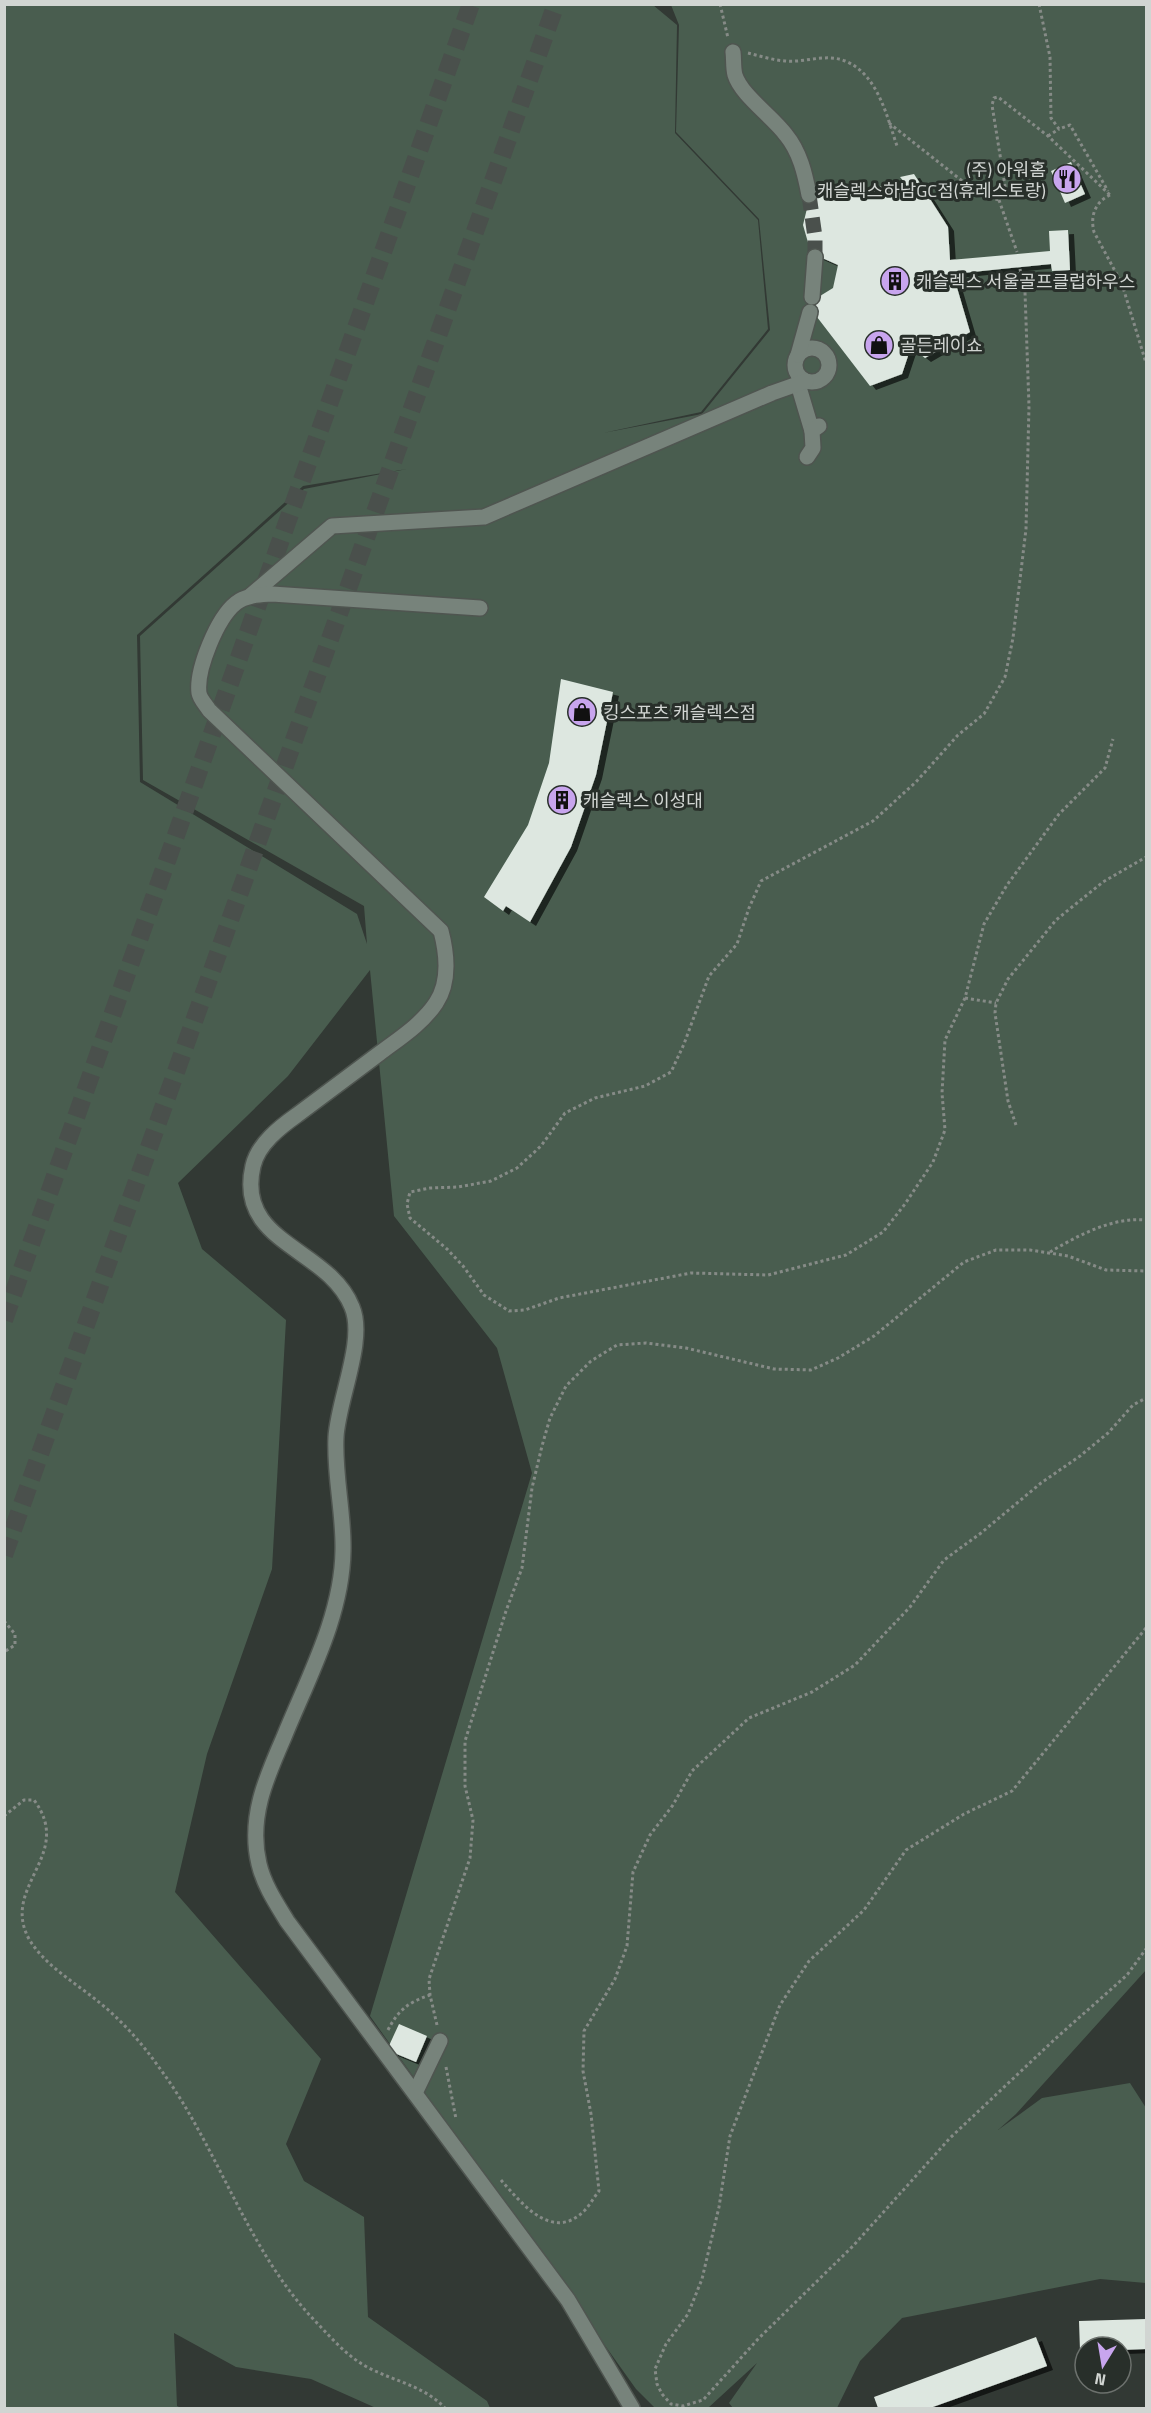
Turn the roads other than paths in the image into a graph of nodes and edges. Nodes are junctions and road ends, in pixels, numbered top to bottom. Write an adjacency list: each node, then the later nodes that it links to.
1 (733, 52): 2 (lane)
2 (809, 195)
3 (815, 257): 4 (lane)
4 (798, 355): 5 (lane); 5 (lane)
5 (802, 383): 6 (lane); 8 (lane)
6 (772, 393): 7 (lane); 9 (lane)
7 (768, 409)
8 (807, 457)
9 (250, 596): 10 (lane); 12 (lane)
10 (480, 608)
11 (440, 2041): 12 (lane)
12 (415, 2093): 13 (lane)
13 (632, 2409)

